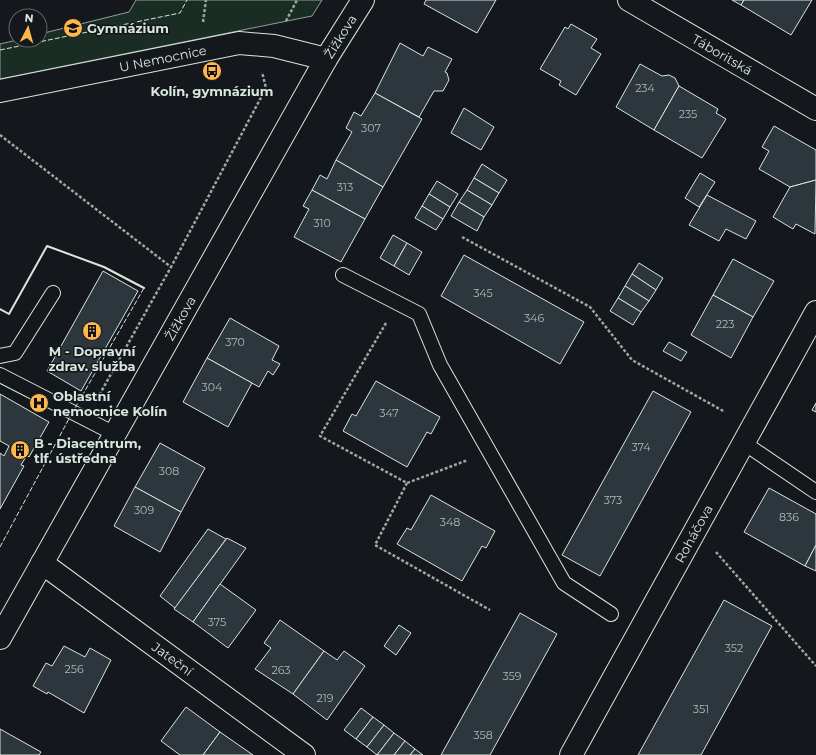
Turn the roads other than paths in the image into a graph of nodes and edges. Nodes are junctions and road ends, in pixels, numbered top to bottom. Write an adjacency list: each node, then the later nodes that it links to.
1 (362, 0): 3 (street, Žižkova)
2 (629, 0): 5 (street, Táboritská)
3 (326, 59): 4 (street, U Nemocnice); 11 (street, Žižkova)
4 (0, 91)
5 (816, 109)
6 (343, 275): 15 (lane)
7 (53, 293): 9 (lane)
8 (816, 312): 12 (street, Roháčova)
9 (0, 356)
10 (0, 375): 11 (lane)
11 (115, 434): 14 (street, Žižkova)
12 (744, 443): 13 (lane); 18 (street, Roháčova)
13 (816, 492)
14 (42, 563): 16 (street, Žižkova); 17 (street, Jateční)
15 (611, 614)
16 (0, 638)
17 (304, 755)
18 (571, 755)

